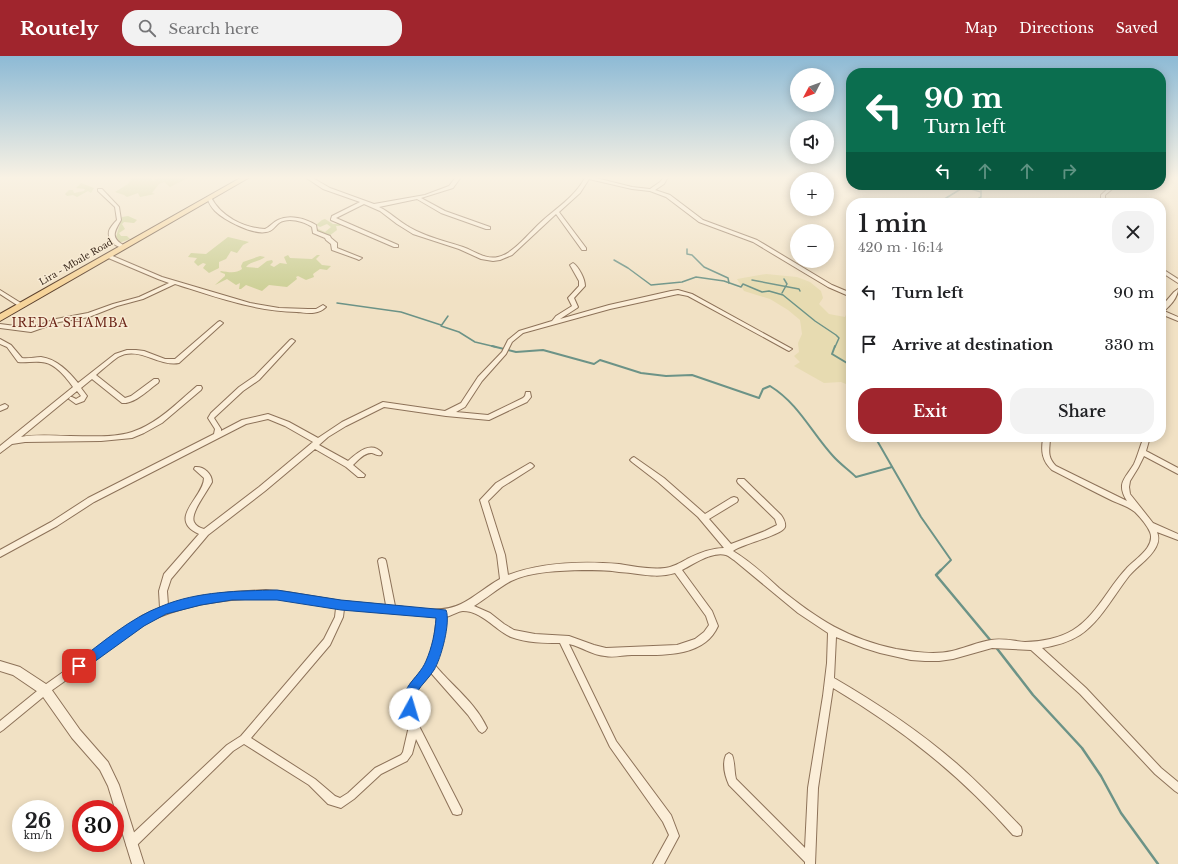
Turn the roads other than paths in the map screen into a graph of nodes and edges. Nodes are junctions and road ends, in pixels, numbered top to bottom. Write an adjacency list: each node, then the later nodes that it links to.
1 (119, 215): 12 (street)
2 (180, 215): 12 (main road, Lira - Mbale Road)
3 (223, 215): 15 (street)
4 (339, 215): 11 (street)
5 (388, 215): 7 (street)
6 (451, 215): 10 (street)
7 (554, 215)
8 (559, 215): 13 (street)
9 (691, 215): 22 (street)
10 (488, 228)
11 (396, 246)
12 (123, 247): 14 (main road, Lira - Mbale Road)
13 (584, 249)
14 (108, 256): 19 (street); 23 (main road, Lira - Mbale Road)
15 (359, 258)
16 (573, 265): 30 (street)
17 (1166, 273): 18 (street)
18 (1178, 281)
19 (173, 283): 24 (street); 31 (street)
20 (1178, 291): 25 (street)
21 (0, 292): 23 (street)
22 (846, 293)
23 (22, 306): 27 (main road, Lira - Mbale Road)
24 (323, 306)
25 (1166, 306)
26 (1166, 313): 28 (street)
27 (0, 318)
28 (1178, 319)
29 (220, 323): 35 (street)
30 (554, 323): 34 (street); 41 (street)
31 (0, 326)
32 (0, 341): 37 (street)
33 (292, 341): 42 (street)
34 (789, 349)
35 (92, 375): 36 (street); 37 (street)
36 (156, 381)
37 (76, 387): 40 (street); 46 (street)
38 (199, 388): 46 (street)
39 (528, 394): 41 (street)
40 (72, 398)
41 (446, 414): 45 (street)
42 (217, 435): 45 (street); 64 (street)
43 (1046, 442): 58 (street)
44 (1145, 442): 48 (street)
45 (316, 443): 51 (street); 61 (street)
46 (7, 444): 47 (street)
47 (0, 449)
48 (1142, 452): 54 (street); 58 (street)
49 (379, 453): 51 (street)
50 (634, 460): 59 (street)
51 (348, 465): 55 (street)
52 (530, 466): 67 (street)
53 (198, 469): 61 (street)
54 (1178, 471)
55 (361, 475)
56 (741, 481): 63 (street)
57 (734, 500): 59 (street)
58 (1134, 508): 60 (street)
59 (705, 518): 63 (street)
60 (1152, 526): 62 (street); 75 (street)
61 (206, 533): 71 (street)
62 (1178, 537)
63 (728, 550): 66 (street); 73 (street)
64 (0, 554)
65 (382, 561): 70 (street)
66 (676, 568): 67 (street); 74 (street)
67 (504, 579): 69 (street)
68 (341, 605): 70 (street); 71 (street); 83 (street)
69 (465, 608): 72 (street); 74 (street)
70 (391, 609): 72 (street)
71 (164, 610): 79 (street)
72 (442, 614): 77 (street)
73 (832, 630): 75 (street); 78 (street)
74 (563, 640): 91 (street)
75 (1033, 646): 85 (street)
76 (0, 666): 79 (street)
77 (430, 666): 80 (street); 82 (street)
78 (829, 680): 87 (street); 89 (street)
79 (45, 690): 81 (street); 88 (street)
80 (414, 726): 83 (street); 86 (street)
81 (0, 727)
82 (482, 728)
83 (244, 739): 88 (street)
84 (729, 758): 89 (street)
85 (1178, 788)
86 (457, 810)
87 (1017, 831)
88 (130, 843): 90 (street)
89 (810, 861)
90 (138, 864)
91 (658, 864)

